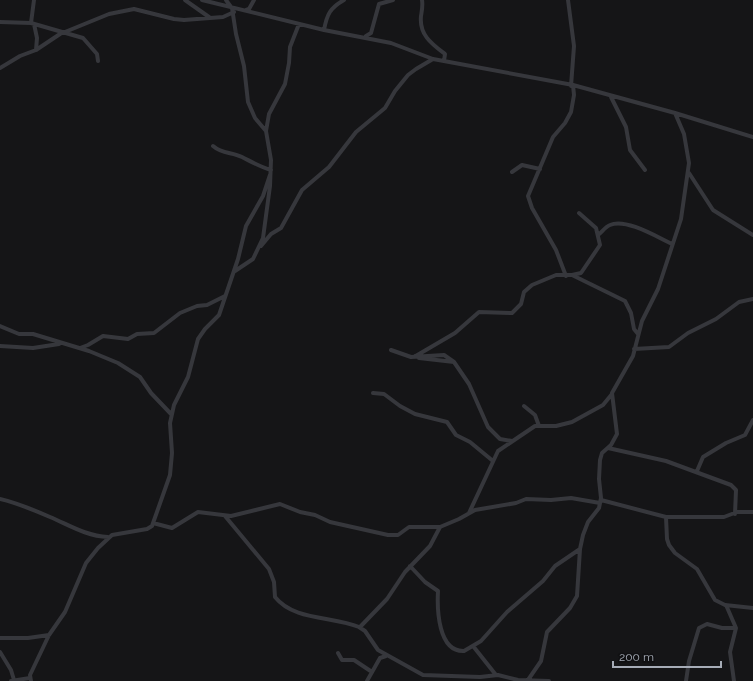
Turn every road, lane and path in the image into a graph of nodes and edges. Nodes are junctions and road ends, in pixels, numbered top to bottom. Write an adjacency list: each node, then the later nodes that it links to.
1 (34, 0): 14 (street)
2 (185, 0): 12 (street)
3 (202, 0): 10 (street)
4 (226, 0): 10 (street)
5 (254, 0): 11 (street)
6 (344, 0): 16 (street)
7 (393, 0): 18 (street)
8 (422, 0): 22 (street)
9 (568, 0): 24 (street)
10 (232, 9): 11 (street); 12 (street); 27 (street)
11 (245, 10): 15 (street)
12 (209, 18): 17 (street)
13 (0, 22): 14 (street)
14 (32, 23): 17 (street); 19 (street)
15 (298, 24): 16 (street); 27 (street)
16 (324, 30): 18 (street)
17 (64, 32): 19 (street); 21 (street)
18 (363, 36): 20 (street)
19 (36, 50): 23 (street)
20 (433, 59): 22 (street); 39 (street)
21 (98, 61)
22 (444, 61): 24 (street)
23 (0, 68)
24 (572, 86): 25 (street); 30 (street)
25 (612, 97): 26 (street); 31 (street)
26 (675, 113): 28 (street); 34 (street)
27 (266, 131): 33 (street)
28 (753, 137)
29 (213, 146): 33 (street)
30 (540, 168): 32 (street); 41 (street)
31 (645, 170)
32 (512, 172)
33 (270, 173): 39 (street); 40 (street)
34 (689, 173): 37 (street); 38 (street)
35 (580, 213): 36 (street)
36 (598, 235): 38 (street); 42 (street)
37 (753, 235)
38 (672, 244): 46 (street)
39 (256, 252): 40 (street)
40 (234, 272): 43 (street)
41 (566, 276): 42 (street); 52 (street)
42 (572, 276): 46 (street)
43 (224, 296): 49 (street); 56 (street)
44 (753, 299): 50 (street)
45 (0, 326): 47 (street)
46 (638, 334): 50 (street)
47 (62, 344): 48 (street); 49 (street)
48 (0, 346)
49 (78, 348): 56 (street)
50 (634, 349): 54 (street)
51 (391, 350): 52 (street)
52 (415, 357): 59 (street)
53 (373, 393): 61 (street)
54 (612, 393): 58 (street); 60 (street)
55 (524, 406): 58 (street)
56 (171, 414): 70 (street)
57 (753, 420): 62 (street)
58 (539, 426): 59 (street)
59 (512, 441): 61 (street)
60 (608, 448): 62 (street); 64 (street)
61 (493, 461): 66 (street)
62 (697, 471): 67 (street)
63 (0, 499): 72 (street)
64 (601, 502): 66 (street); 69 (street); 73 (street)
65 (753, 512): 67 (street)
66 (469, 513): 71 (street)
67 (735, 514): 69 (street)
68 (226, 516): 70 (street); 71 (street); 77 (street)
69 (666, 517): 75 (street)
70 (153, 523): 72 (street)
71 (440, 527): 74 (street)
72 (108, 537): 79 (street)
73 (580, 549): 81 (street); 91 (street)
74 (410, 566): 77 (street); 81 (street)
75 (726, 605): 76 (street); 78 (street)
76 (753, 608)
77 (360, 627): 84 (street)
78 (736, 628): 94 (street); 95 (street)
79 (50, 635): 80 (street); 89 (street)
80 (0, 638)
81 (474, 646): 86 (street)
82 (0, 652): 88 (street)
83 (338, 653): 85 (street)
84 (387, 656): 85 (street); 87 (street)
85 (372, 672): 92 (street)
86 (496, 674): 87 (street); 90 (street)
87 (478, 679)
88 (13, 680): 89 (street)
89 (30, 680)
90 (518, 680): 91 (street)
91 (528, 680): 93 (street)
92 (367, 681)
93 (549, 681)
94 (686, 681)
95 (734, 681)

